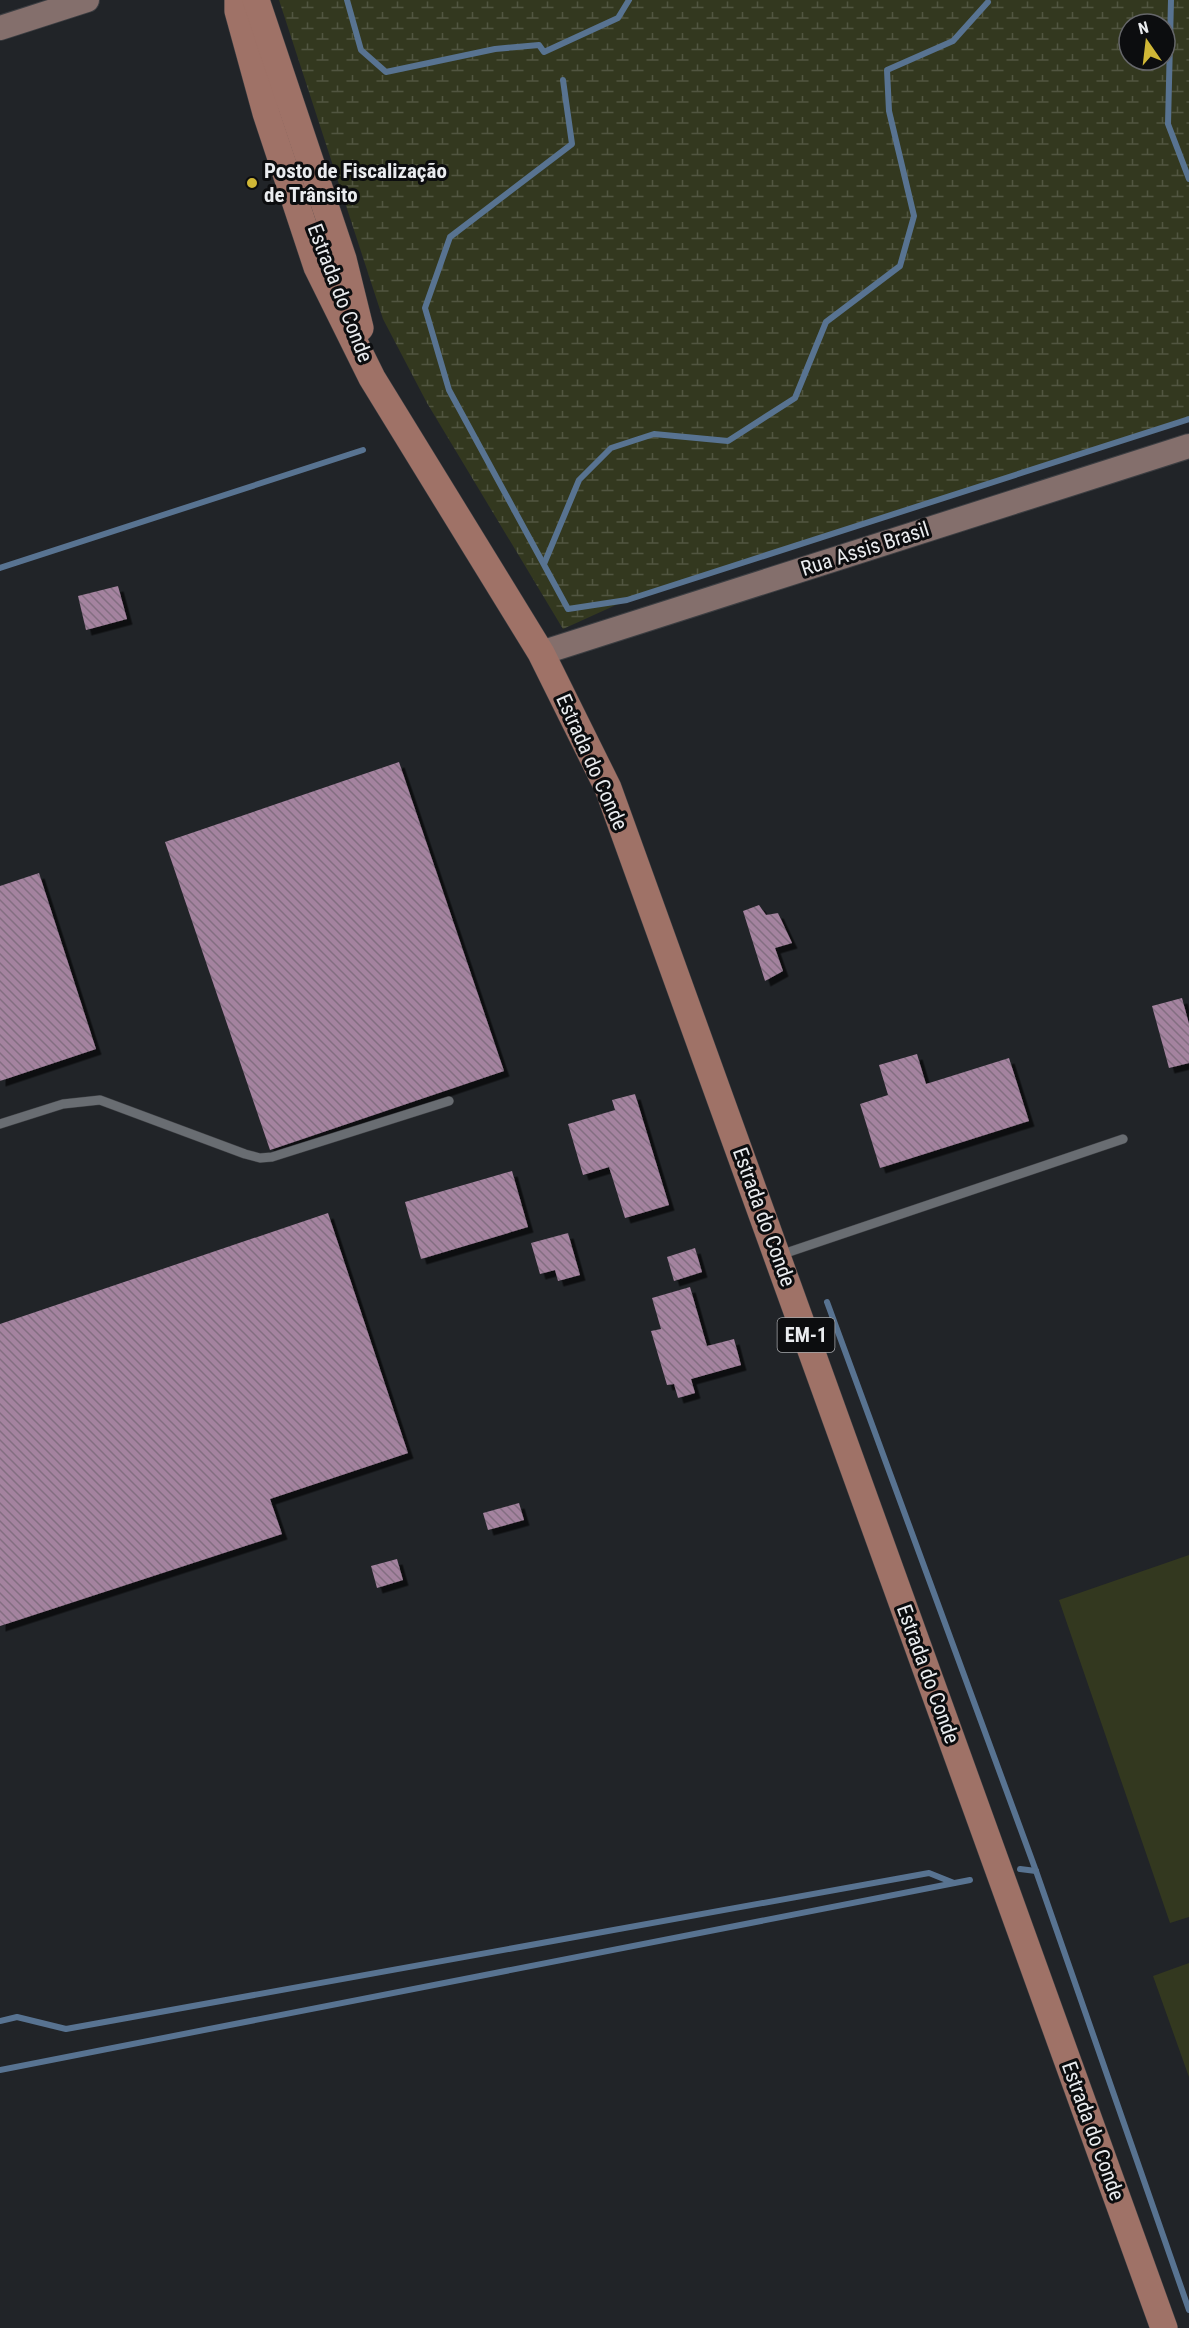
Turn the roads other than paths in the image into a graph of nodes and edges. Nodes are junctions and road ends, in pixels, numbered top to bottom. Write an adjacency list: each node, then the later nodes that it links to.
1 (87, 0): 5 (street)
2 (238, 0): 6 (main road, Estrada do Conde / EM-1)
3 (246, 0): 6 (main road, Estrada do Conde / EM-1)
4 (256, 0): 6 (main road, Estrada do Conde / EM-1)
5 (0, 28)
6 (372, 378): 8 (main road, Estrada do Conde / EM-1)
7 (1189, 446): 8 (street, Rua Assis Brasil)
8 (541, 653): 12 (main road, Estrada do Conde / EM-1)
9 (449, 1101): 10 (lane)
10 (0, 1124)
11 (1123, 1139): 12 (lane)
12 (778, 1256): 13 (main road, Estrada do Conde / EM-1)
13 (1164, 2328)

